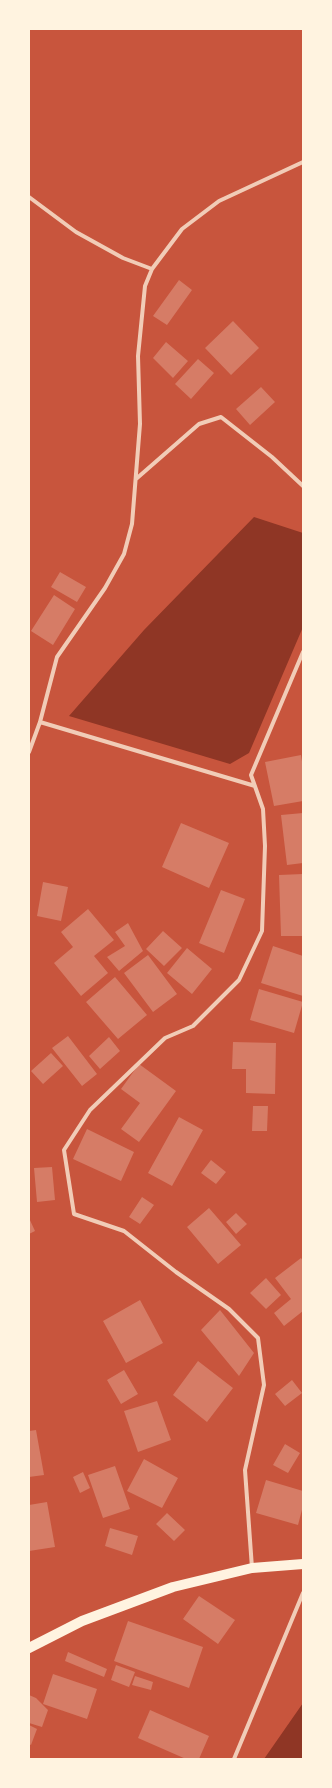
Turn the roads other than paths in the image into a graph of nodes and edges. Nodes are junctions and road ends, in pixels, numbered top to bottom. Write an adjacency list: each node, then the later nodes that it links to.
1 (303, 162): 3 (street)
2 (29, 197): 3 (street)
3 (152, 269): 4 (street)
4 (136, 479): 5 (street); 7 (street)
5 (303, 486)
6 (303, 652): 9 (street)
7 (40, 722): 8 (street); 9 (street)
8 (29, 752)
9 (255, 786): 11 (street)
10 (303, 1564): 11 (main road)
11 (252, 1568): 13 (main road)
12 (303, 1593): 14 (street)
13 (29, 1648)
14 (234, 1759)

